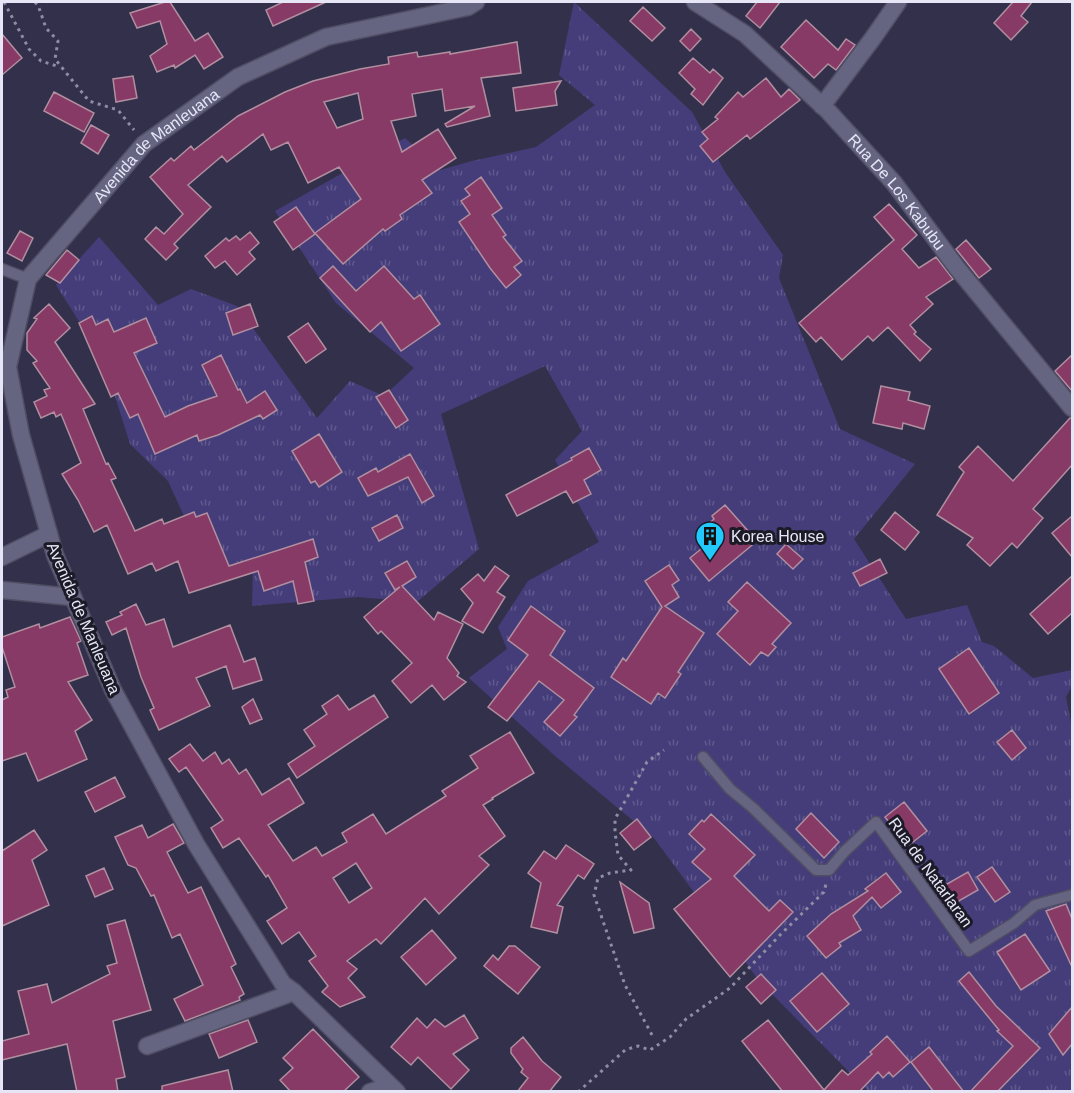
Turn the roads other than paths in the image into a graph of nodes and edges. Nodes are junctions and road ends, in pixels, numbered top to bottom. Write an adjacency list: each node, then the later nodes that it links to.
1 (476, 2): 6 (street, Avenida de Manleuana)
2 (695, 2): 4 (street, Rua De Los Kabubu)
3 (898, 2): 4 (street)
4 (822, 106): 7 (street, Rua De Los Kabubu)
5 (2, 269): 6 (lane)
6 (28, 279): 8 (street, Avenida de Manleuana)
7 (1072, 408)
8 (49, 534): 9 (street); 11 (street, Avenida de Manleuana)
9 (2, 557)
10 (2, 590): 11 (street)
11 (72, 597): 14 (street, Avenida de Manleuana)
12 (703, 757): 13 (lane, Rua de Natarlaran)
13 (1072, 895)
14 (294, 992): 15 (street); 16 (street, Avenida de Manleuana)
15 (147, 1046)
16 (392, 1090): 17 (street)
17 (370, 1092)

